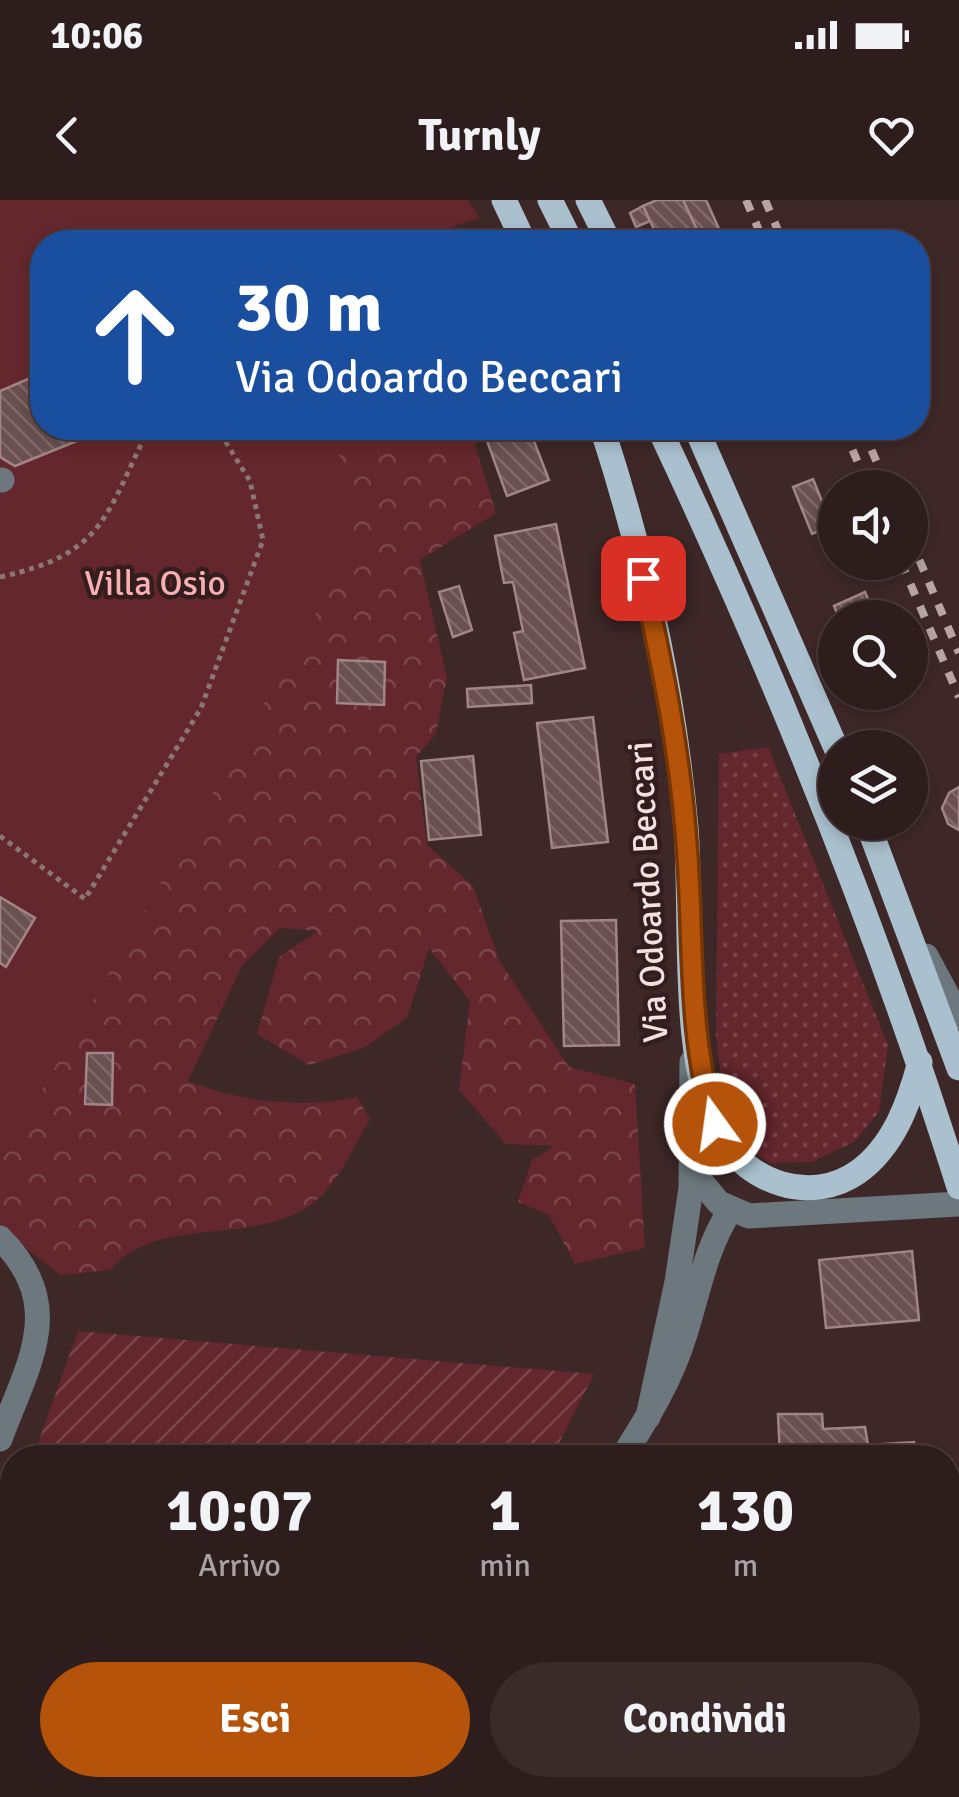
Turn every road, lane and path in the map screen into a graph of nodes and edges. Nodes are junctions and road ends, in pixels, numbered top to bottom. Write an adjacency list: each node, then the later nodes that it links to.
1 (504, 200): 4 (main road)
2 (550, 200): 5 (main road)
3 (589, 200): 6 (main road)
4 (518, 230)
5 (565, 230)
6 (603, 230)
7 (142, 440): 12 (path)
8 (224, 440): 14 (path)
9 (605, 440): 17 (main road, Via Odoardo Beccari)
10 (664, 440): 19 (main road)
11 (701, 440): 13 (main road)
12 (0, 577)
13 (828, 730)
14 (0, 836)
15 (874, 840): 16 (main road)
16 (908, 924): 18 (street); 20 (main road)
17 (693, 993): 19 (main road); 21 (street, Via Odoardo Beccari)
18 (959, 1018)
19 (920, 1062): 22 (main road)
20 (959, 1068)
21 (692, 1171): 24 (street); 26 (street, Via Odoardo Beccari)
22 (959, 1187)
23 (959, 1204): 24 (street)
24 (730, 1210): 26 (street, Via Odoardo Beccari)
25 (0, 1238): 27 (street)
26 (648, 1417): 28 (street, Via Odoardo Beccari)
27 (0, 1439)
28 (630, 1445)

